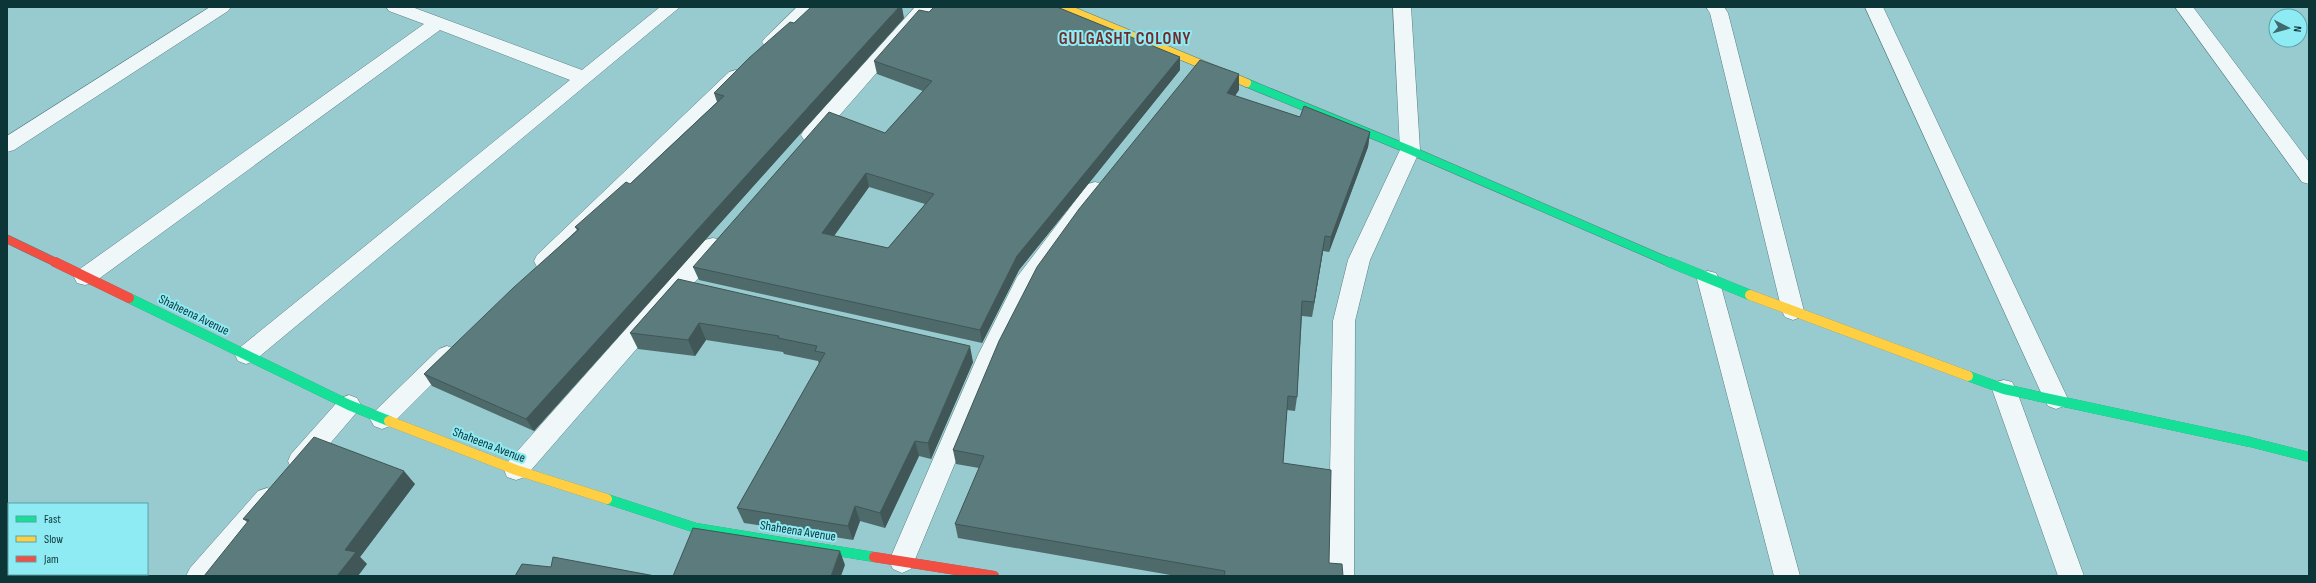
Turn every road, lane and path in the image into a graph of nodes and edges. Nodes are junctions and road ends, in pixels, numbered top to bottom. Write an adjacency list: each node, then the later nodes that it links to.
1 (222, 7): 15 (street)
2 (395, 7): 11 (street)
3 (671, 7): 13 (street)
4 (807, 7): 22 (street)
5 (925, 7): 16 (street)
6 (1063, 7): 12 (street)
7 (1402, 7): 17 (street)
8 (1715, 7): 25 (street)
9 (1874, 7): 31 (street)
10 (2183, 7): 19 (street)
11 (438, 23): 13 (street); 23 (street)
12 (1198, 63): 14 (street); 17 (street)
13 (584, 78): 28 (street)
14 (1183, 81)
15 (7, 145)
16 (799, 149)
17 (1410, 150): 24 (street); 39 (street)
18 (1108, 174): 29 (street)
19 (2309, 177)
20 (726, 232): 35 (street)
21 (7, 239): 23 (street, Shaheena Avenue)
22 (529, 276)
23 (85, 277): 28 (street, Shaheena Avenue)
24 (1708, 279): 25 (street); 40 (street)
25 (1793, 311): 30 (street)
26 (461, 342): 33 (street)
27 (966, 350): 29 (street)
28 (246, 355): 32 (street, Shaheena Avenue)
29 (989, 355): 36 (street)
30 (2004, 389): 31 (street); 41 (street)
31 (2056, 399): 34 (street)
32 (349, 405): 33 (street, Shaheena Avenue); 37 (street)
33 (382, 419): 35 (street, Shaheena Avenue)
34 (2309, 457)
35 (516, 470): 36 (street, Shaheena Avenue)
36 (902, 561): 38 (street, Shaheena Avenue)
37 (198, 576)
38 (994, 576)
39 (1341, 576)
40 (1787, 576)
41 (2071, 576)

